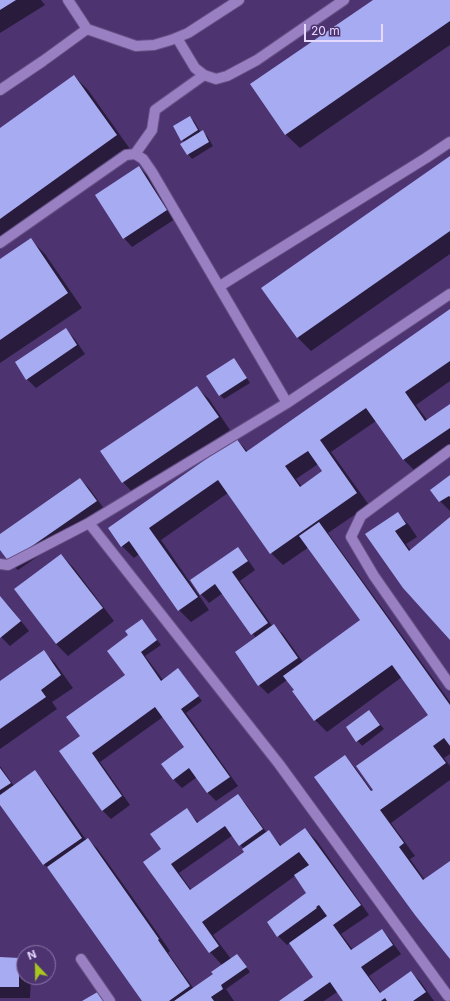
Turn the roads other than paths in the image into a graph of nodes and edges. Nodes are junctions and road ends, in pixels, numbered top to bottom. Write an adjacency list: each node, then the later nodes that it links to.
1 (68, 0): 4 (lane)
2 (239, 0): 5 (lane)
3 (344, 0): 6 (lane)
4 (87, 29): 5 (lane); 7 (lane)
5 (177, 38): 6 (lane)
6 (204, 75): 9 (lane)
7 (0, 90)
8 (450, 142): 11 (lane)
9 (135, 154): 10 (lane); 11 (lane)
10 (0, 243)
11 (220, 286): 13 (lane)
12 (450, 294): 13 (lane)
13 (287, 402): 15 (lane)
14 (450, 450): 17 (lane)
15 (89, 523): 16 (lane); 19 (lane)
16 (0, 564)
17 (450, 685)
18 (81, 959): 20 (lane)
19 (446, 999)
20 (110, 1001)

